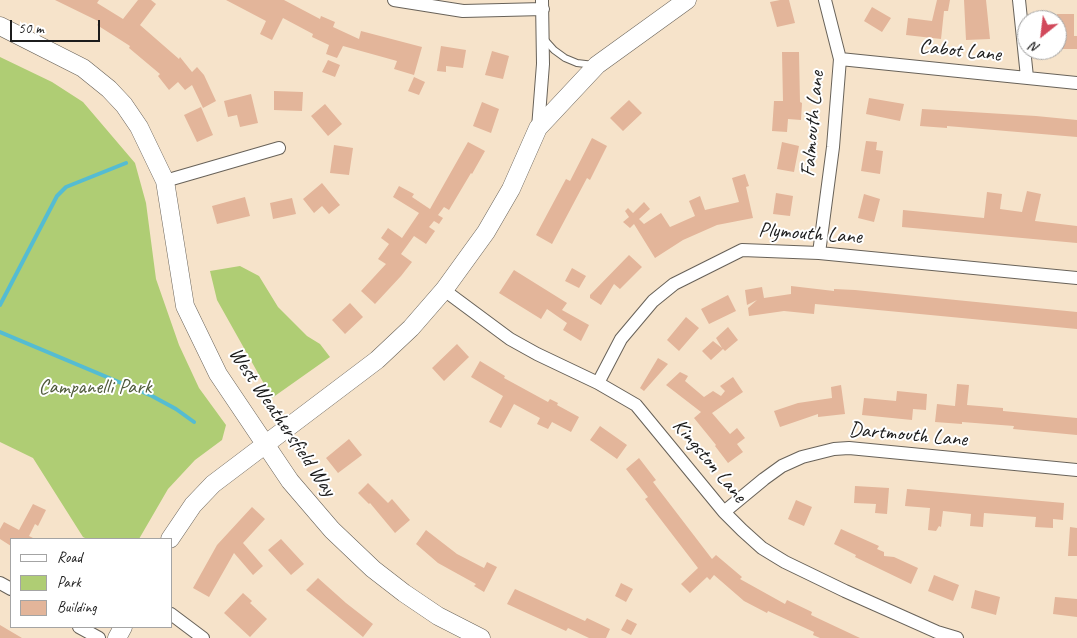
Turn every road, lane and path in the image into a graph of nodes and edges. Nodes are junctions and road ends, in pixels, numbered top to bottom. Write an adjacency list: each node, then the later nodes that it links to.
1 (394, 0): 5 (street)
2 (687, 0): 9 (street)
3 (825, 0): 8 (street, Falmouth Lane)
4 (1019, 0): 10 (street)
5 (542, 4): 7 (street)
6 (0, 26): 14 (street, West Weathersfield Way)
7 (543, 38): 9 (lane); 12 (street)
8 (840, 59): 10 (street, Cabot Lane); 15 (street, Falmouth Lane)
9 (598, 65): 12 (street)
10 (1027, 77): 11 (street, Cabot Lane)
11 (1077, 83)
12 (538, 128): 17 (street)
13 (279, 148): 14 (street)
14 (165, 181): 19 (street, West Weathersfield Way)
15 (819, 253): 16 (street, Plymouth Lane); 18 (street, Plymouth Lane)
16 (1077, 278)
17 (444, 290): 18 (street, Kingston Lane); 19 (street)
18 (598, 383): 21 (street, Kingston Lane)
19 (266, 445): 22 (street); 27 (street, West Weathersfield Way)
20 (1077, 470): 21 (street, Dartmouth Lane)
21 (724, 512): 28 (street, Kingston Lane)
22 (171, 538)
23 (172, 615): 26 (street)
24 (80, 628): 25 (street)
25 (98, 638)
26 (203, 638)
27 (481, 638)
28 (957, 638)

